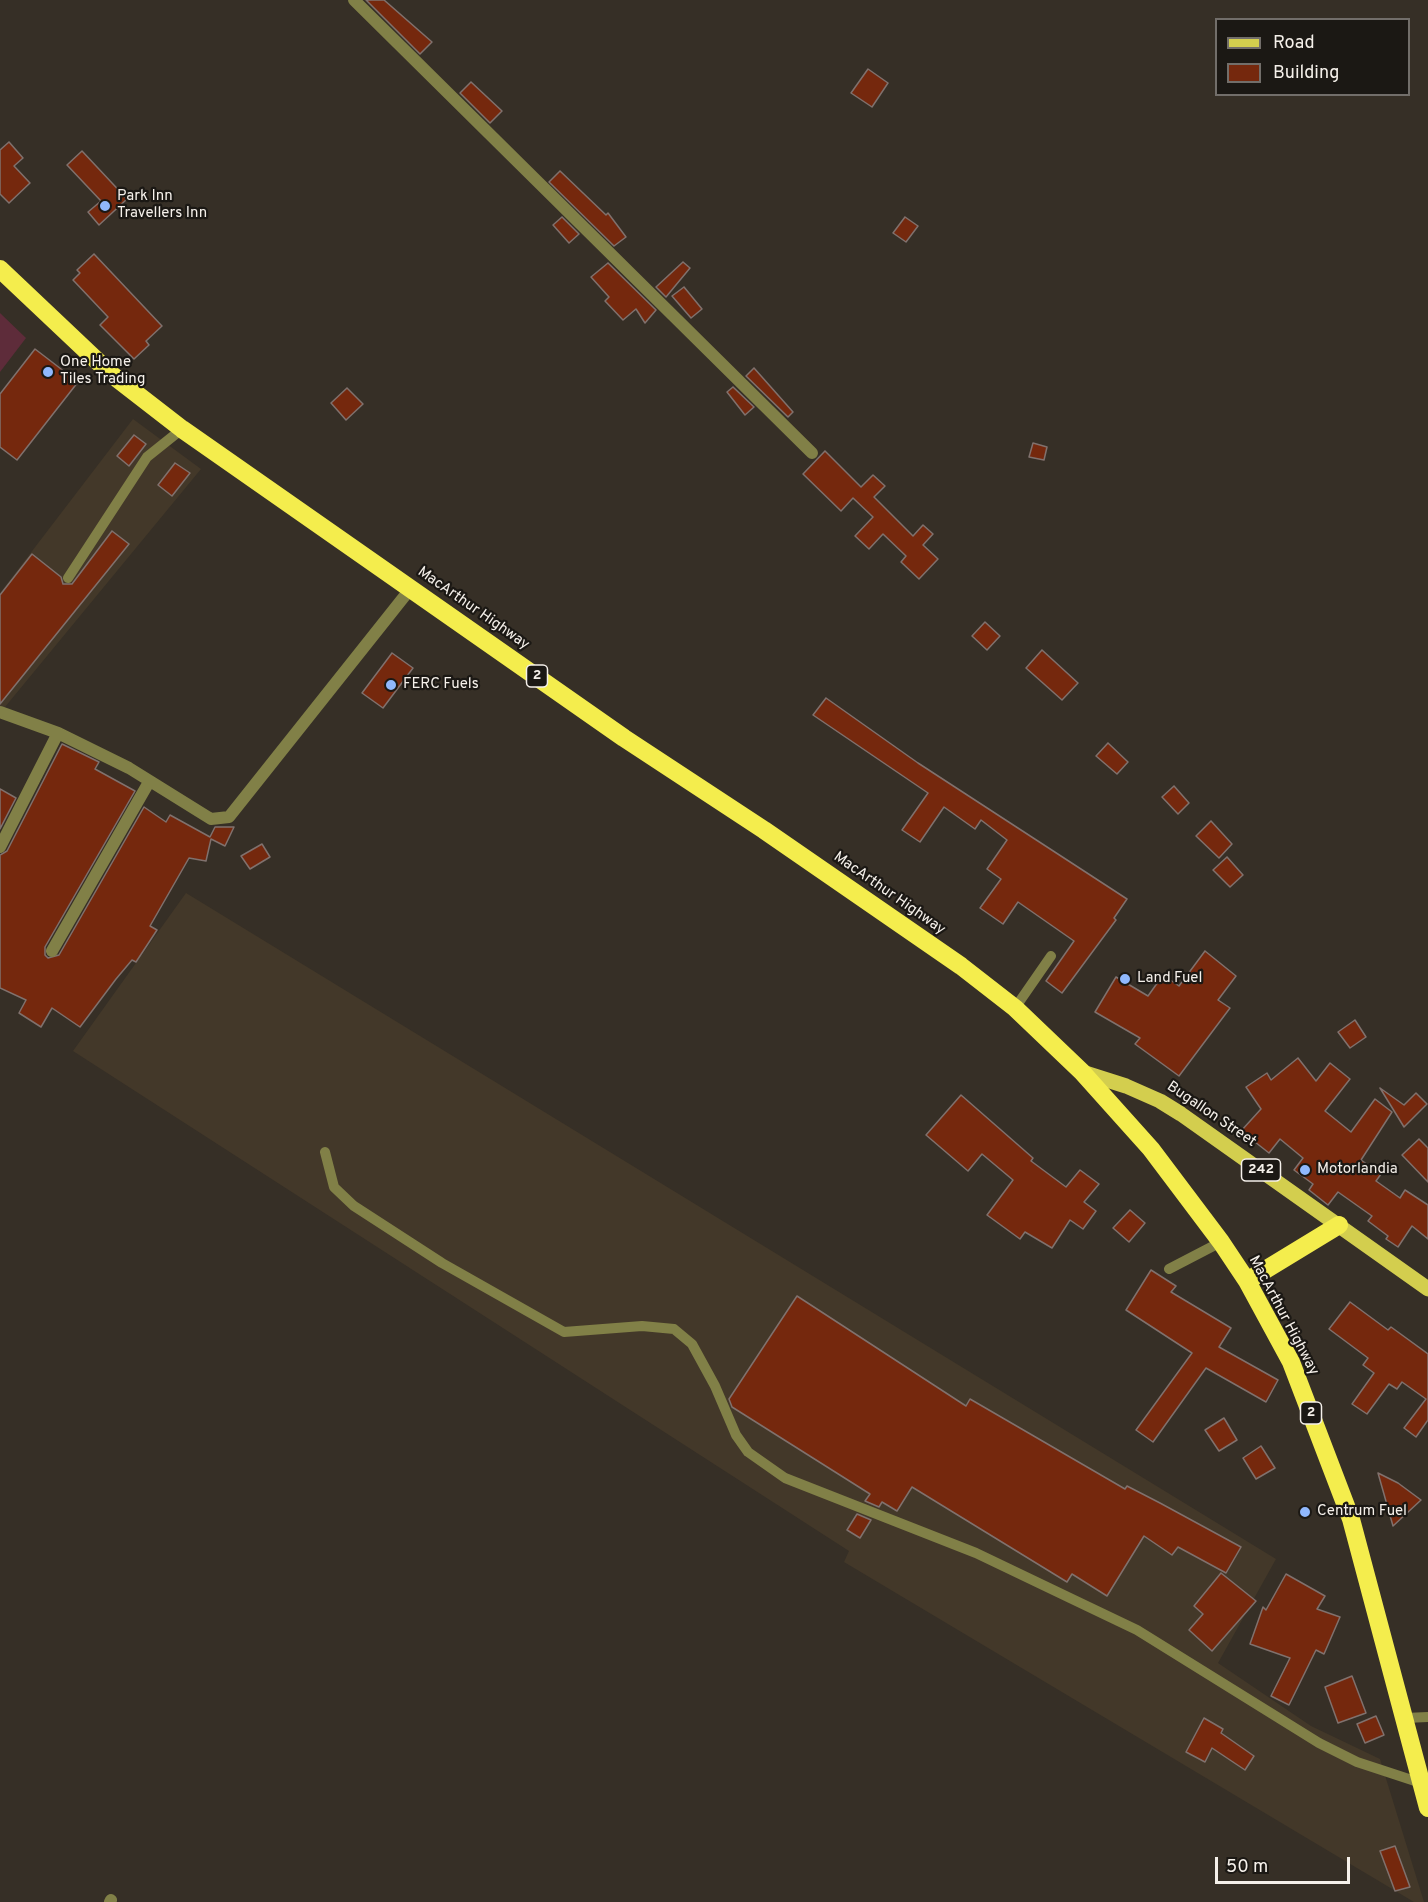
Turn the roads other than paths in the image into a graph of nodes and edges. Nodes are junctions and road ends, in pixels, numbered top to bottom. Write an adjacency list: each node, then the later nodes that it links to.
1 (354, 0): 4 (street)
2 (0, 269): 3 (highway, MacArthur Highway / 2)
3 (182, 429): 5 (lane); 6 (highway, MacArthur Highway / 2)
4 (812, 453)
5 (68, 578)
6 (411, 588): 9 (street); 13 (highway, MacArthur Highway / 2)
7 (0, 712): 8 (street)
8 (58, 733): 9 (street); 10 (street)
9 (149, 782): 11 (street)
10 (0, 847)
11 (52, 951)
12 (1051, 956): 13 (lane)
13 (1015, 1008): 14 (highway, MacArthur Highway / 2)
14 (1082, 1072): 16 (main road, Bugallon Street / 242); 17 (highway, MacArthur Highway / 2)
15 (325, 1152): 23 (lane)
16 (1339, 1225): 19 (highway); 20 (main road, Bugallon Street / 242)
17 (1221, 1242): 18 (lane); 19 (highway, MacArthur Highway / 2)
18 (1169, 1269)
19 (1247, 1281): 22 (highway, MacArthur Highway / 2)
20 (1428, 1289)
21 (1428, 1717): 22 (lane)
22 (1405, 1718): 23 (highway, MacArthur Highway / 2)
23 (1421, 1783): 24 (highway, MacArthur Highway / 2)
24 (1428, 1808)

